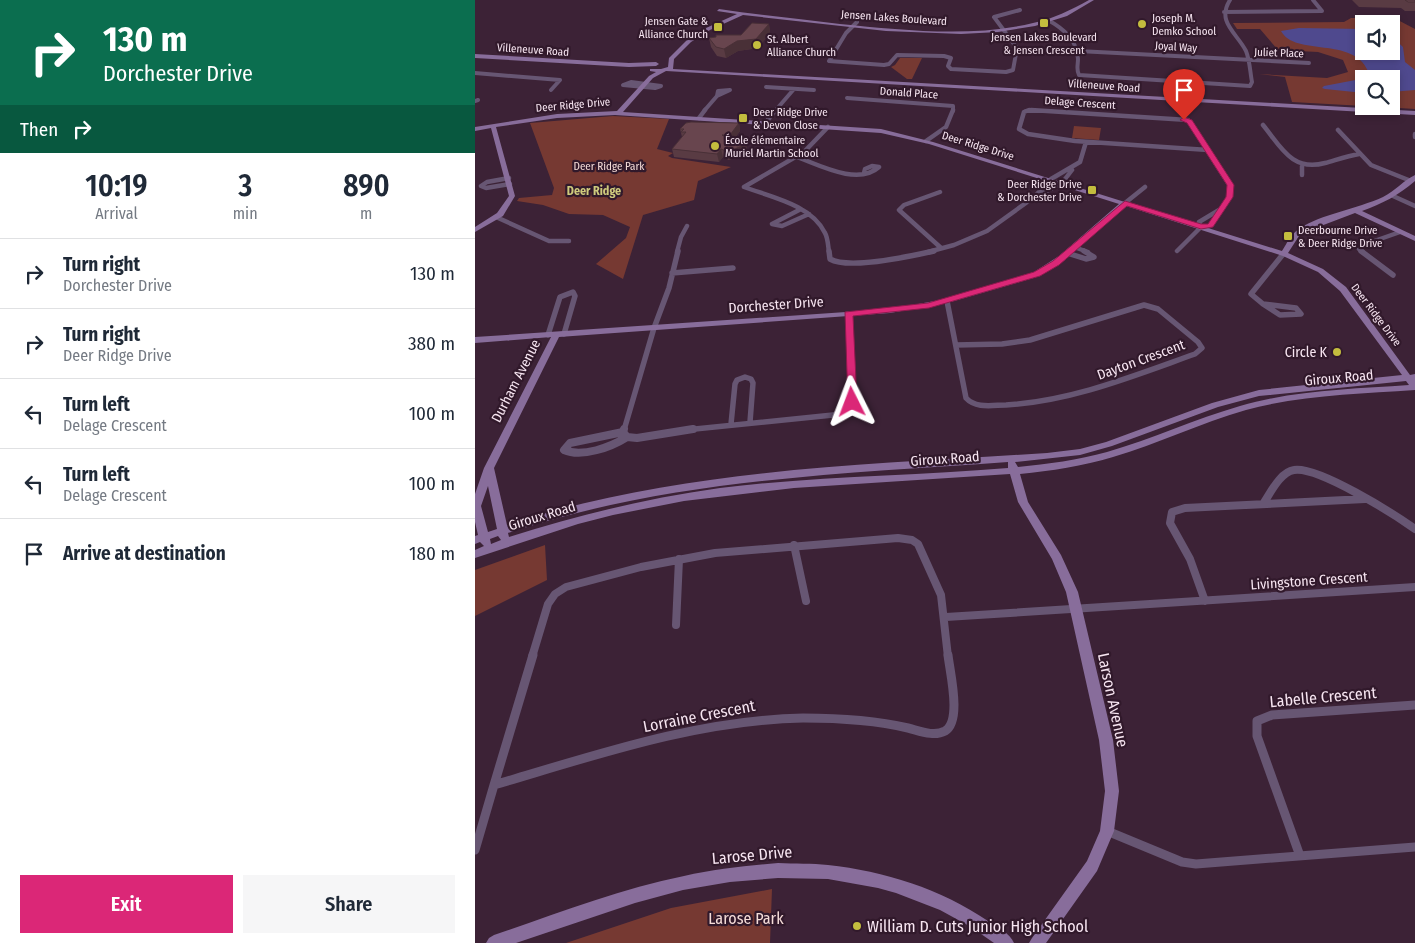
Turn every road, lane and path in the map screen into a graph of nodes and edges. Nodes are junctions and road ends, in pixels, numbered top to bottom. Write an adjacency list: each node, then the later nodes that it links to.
1 (1092, 0): 8 (street, Jensen Lakes Boulevard)
2 (1231, 0): 6 (street)
3 (1313, 0): 6 (street)
4 (719, 10): 7 (street, Jensen Lakes Boulevard)
5 (1020, 10): 10 (street)
6 (1224, 12): 14 (street)
7 (743, 14): 9 (street, Jensen Lakes Boulevard); 11 (street)
8 (1048, 20): 10 (street, Jensen Lakes Boulevard); 12 (street)
9 (854, 24): 10 (street, Jensen Lakes Boulevard); 10 (street)
10 (1003, 28)
11 (680, 48): 16 (street); 17 (street)
12 (1078, 51): 14 (street, Joyal Way); 14 (street)
13 (475, 56): 17 (street, Villeneuve Road)
14 (1248, 61): 15 (street, Juliet Place)
15 (1309, 63)
16 (671, 65): 17 (street, Villeneuve Road); 18 (street); 21 (street, Villeneuve Road)
17 (654, 67): 18 (street, Villeneuve Road); 20 (street)
18 (665, 70): 20 (street); 21 (street, Villeneuve Road)
19 (475, 73): 24 (street)
20 (651, 77): 28 (street)
21 (867, 81): 29 (street, Villeneuve Road)
22 (767, 87): 23 (street)
23 (794, 89): 25 (street); 31 (street)
24 (551, 90)
25 (814, 90)
26 (717, 96): 30 (street)
27 (847, 98): 39 (street, Donald Place)
28 (619, 113): 30 (street, Deer Ridge Drive); 33 (street, Deer Ridge Drive)
29 (1415, 114)
30 (699, 118): 31 (street, Deer Ridge Drive)
31 (766, 122): 34 (street, Deer Ridge Drive)
32 (1263, 125): 44 (street)
33 (493, 126): 36 (street, Deer Ridge Drive); 50 (street)
34 (818, 126): 35 (street, Deer Ridge Drive); 38 (street)
35 (827, 126): 38 (street); 39 (street, Deer Ridge Drive)
36 (475, 129)
37 (1338, 130): 42 (street)
38 (817, 137): 43 (street)
39 (926, 141): 49 (street, Deer Ridge Drive)
40 (1086, 142): 41 (street, Delage Crescent); 41 (street, Delage Crescent); 45 (street)
41 (1208, 150): 59 (street, Delage Crescent)
42 (1359, 154): 44 (street); 48 (street)
43 (797, 157): 46 (street); 58 (street)
44 (1302, 166): 47 (street)
45 (1072, 170): 49 (street); 51 (street)
46 (864, 173)
47 (1302, 175)
48 (1413, 179): 54 (street)
49 (1050, 180): 51 (street, Deer Ridge Drive); 55 (street)
50 (509, 181): 50 (street); 62 (street)
51 (1061, 183): 55 (street); 56 (street, Deer Ridge Drive)
52 (1145, 186): 56 (street)
53 (940, 192): 69 (street)
54 (1393, 196): 57 (street); 60 (street)
55 (1035, 197): 69 (street)
56 (1125, 204): 64 (street, Deer Ridge Drive); 70 (street, Dorchester Drive)
57 (1415, 206)
58 (801, 209): 61 (street); 61 (street)
59 (1219, 210): 64 (street, Delage Crescent); 64 (street, Delage Crescent)
60 (1357, 211): 66 (street); 73 (street)
61 (809, 214): 69 (street)
62 (496, 218): 65 (street); 68 (street)
63 (687, 226): 75 (street)
64 (1201, 227): 71 (street); 73 (street, Deer Ridge Drive)
65 (475, 230)
66 (1400, 232): 67 (street); 76 (street)
67 (1415, 239)
68 (569, 241)
69 (940, 247)
70 (1074, 247): 72 (street, Dorchester Drive); 72 (street)
71 (1177, 251)
72 (1067, 253): 77 (street, Dorchester Drive)
73 (1285, 254): 78 (street); 84 (street, Deer Ridge Drive)
74 (733, 268): 75 (street)
75 (672, 273): 80 (street)
76 (1393, 275)
77 (947, 301): 79 (street, Dorchester Drive); 83 (street, Dayton Crescent)
78 (1263, 304): 78 (street)
79 (848, 314): 80 (street, Dorchester Drive); 86 (street)
80 (654, 328): 81 (street, Dorchester Drive); 88 (street)
81 (556, 335): 81 (street); 82 (street, Dorchester Drive); 90 (street, Durham Avenue)
82 (475, 340)
83 (956, 345): 83 (street, Dayton Crescent)
84 (1412, 378): 85 (street, Deer Ridge Drive); 89 (street, Giroux Road)
85 (1415, 387): 89 (street, Giroux Road)
86 (750, 422): 87 (street); 87 (street)
87 (731, 424): 88 (street)
88 (625, 435): 88 (street)
89 (1012, 464): 94 (street, Giroux Road); 96 (street, Giroux Road); 104 (street, Larson Avenue)
90 (489, 468): 94 (street); 95 (street, Durham Avenue)
91 (1365, 499): 92 (street); 92 (street); 93 (street)
92 (1263, 504): 103 (street)
93 (1415, 529)
94 (502, 531): 95 (street, Giroux Road); 96 (street)
95 (480, 539): 98 (street, Durham Avenue)
96 (506, 542): 98 (street, Giroux Road)
97 (794, 545): 100 (street, Lorraine Crescent); 102 (street); 105 (street, Lorraine Crescent)
98 (487, 549): 99 (street, Giroux Road)
99 (475, 554)
100 (679, 559): 106 (street); 108 (street, Lorraine Crescent)
101 (1415, 587): 103 (street, Livingstone Crescent)
102 (806, 601)
103 (1205, 601): 104 (street, Livingstone Crescent)
104 (1076, 609): 105 (street); 109 (street, Larson Avenue)
105 (946, 617): 108 (street, Lorraine Crescent)
106 (676, 625)
107 (1415, 705): 112 (street, Labelle Crescent)
108 (494, 785): 111 (street, Lorraine Crescent)
109 (1107, 831): 112 (street); 115 (street, Larson Avenue)
110 (1415, 847): 112 (street)
111 (475, 850)
112 (1300, 856)
113 (494, 943): 114 (street, Larose Drive)
114 (1007, 943)
115 (1037, 943)

